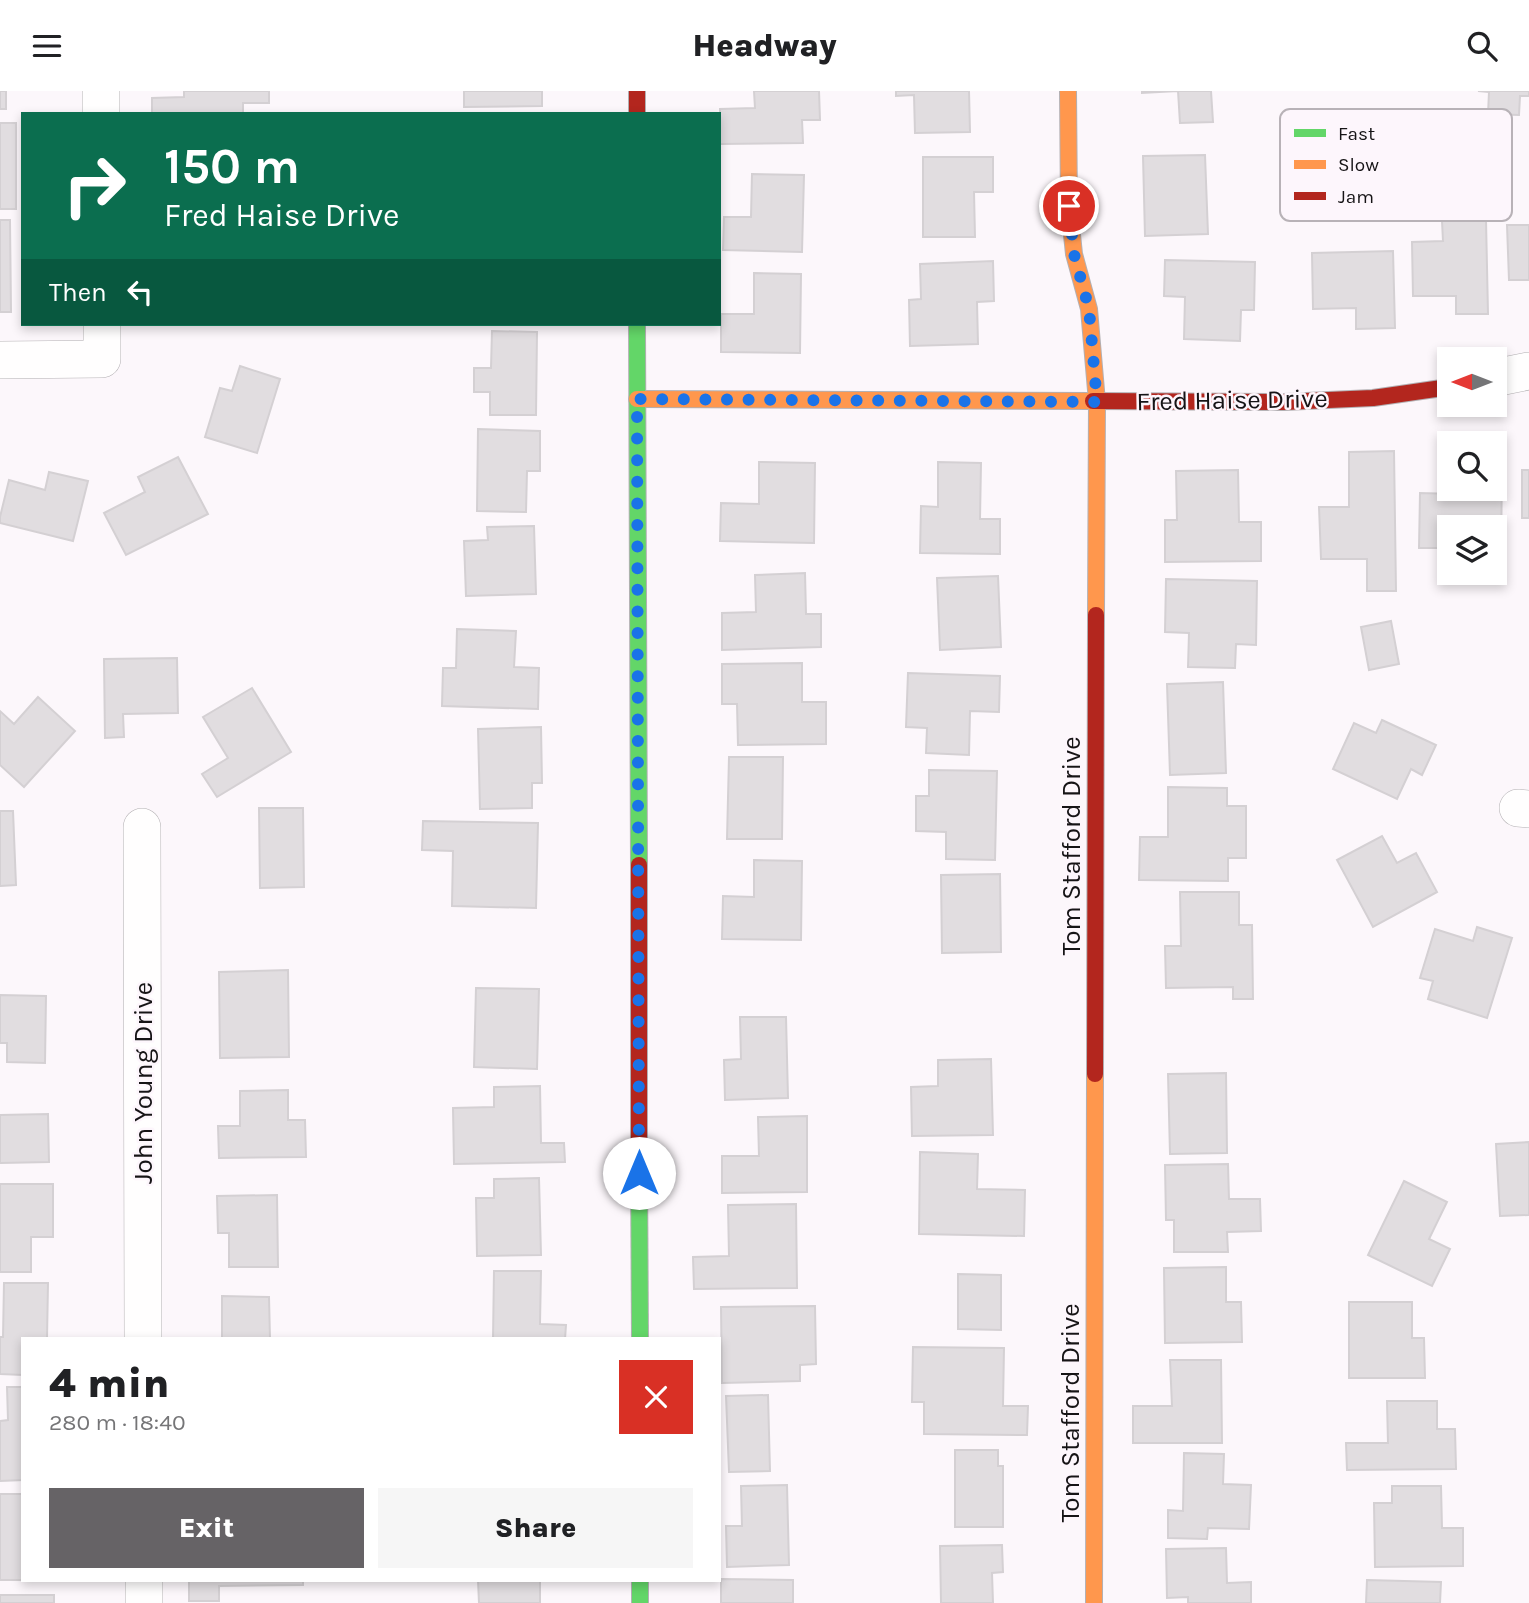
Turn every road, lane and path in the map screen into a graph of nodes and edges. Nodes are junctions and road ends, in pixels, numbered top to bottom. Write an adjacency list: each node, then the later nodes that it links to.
1 (101, 91): 4 (street)
2 (637, 91): 5 (street)
3 (1068, 91): 13 (street, Tom Stafford Drive)
4 (101, 112)
5 (637, 112)
6 (637, 326): 12 (street)
7 (102, 342): 8 (street)
8 (0, 360)
9 (1529, 371): 10 (street)
10 (1507, 375)
11 (1437, 389): 13 (street, Fred Haise Drive)
12 (637, 399): 13 (street, Fred Haise Drive); 16 (street)
13 (1097, 402): 21 (street, Tom Stafford Drive)
14 (142, 827): 15 (street, John Young Drive)
15 (143, 1337)
16 (640, 1337)
17 (144, 1582): 19 (street)
18 (640, 1582): 20 (street)
19 (144, 1603)
20 (640, 1603)
21 (1094, 1603)

